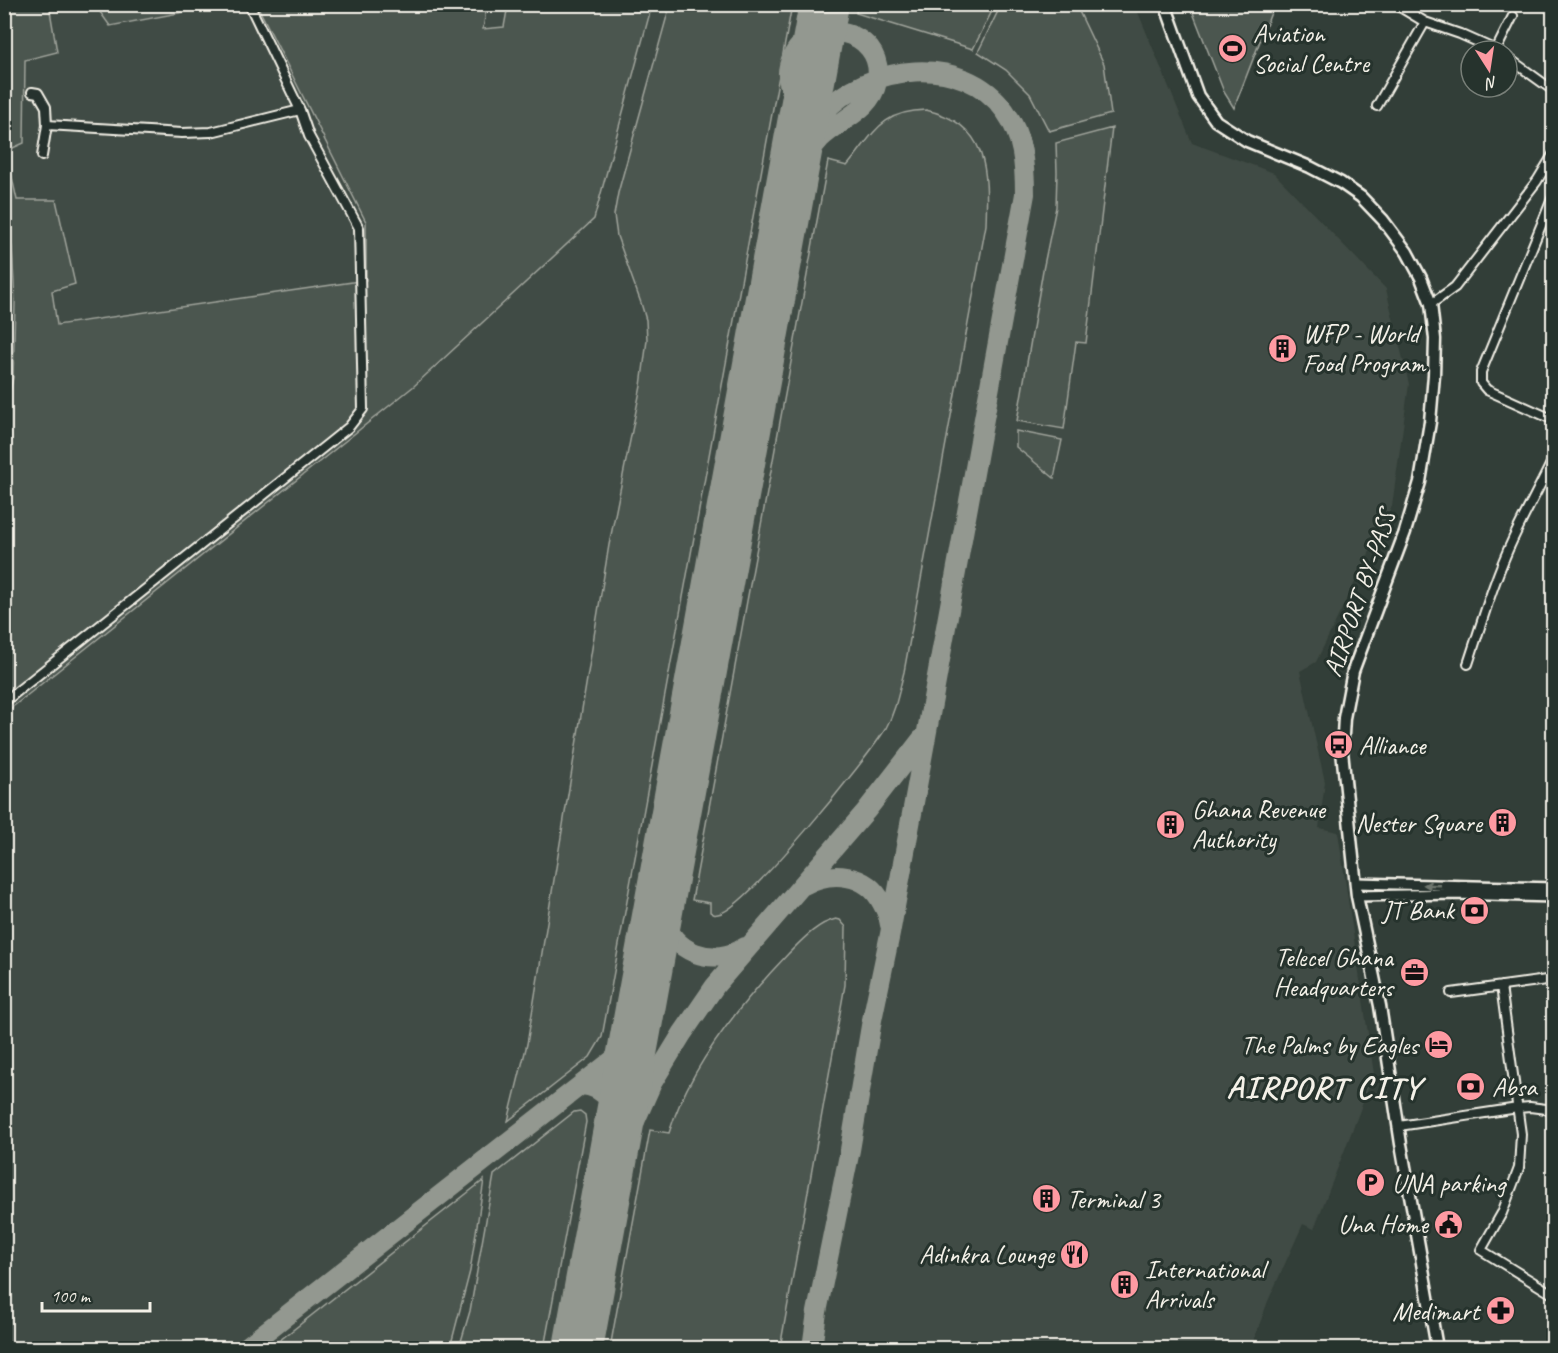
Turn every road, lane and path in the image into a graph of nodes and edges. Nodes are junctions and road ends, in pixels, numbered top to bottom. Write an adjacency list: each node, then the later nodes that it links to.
1 (249, 4): 14 (street)
2 (1165, 4): 20 (main road, AIRPORT BY-PASS)
3 (1395, 4): 5 (street)
4 (1418, 4): 5 (street)
5 (1412, 14): 7 (street)
6 (1513, 16): 9 (street)
7 (1425, 22): 8 (street); 13 (street)
8 (1472, 39)
9 (1502, 39)
10 (1519, 66): 11 (street)
11 (1554, 91)
12 (32, 93): 15 (street)
13 (1377, 106)
14 (300, 110): 15 (street); 25 (street)
15 (47, 125): 17 (street)
16 (1554, 153): 20 (street)
17 (42, 156)
18 (1554, 194): 22 (street)
19 (4, 294): 21 (main road)
20 (1431, 304): 26 (main road, AIRPORT BY-PASS)
21 (4, 314)
22 (1554, 420)
23 (1554, 457): 24 (street)
24 (1467, 664)
25 (4, 702)
26 (1356, 883): 27 (street, one-way to 26); 28 (main road, AIRPORT BY-PASS)
27 (1554, 888)
28 (1357, 896): 29 (street); 35 (main road, AIRPORT BY-PASS)
29 (1554, 897)
30 (1554, 979): 31 (street)
31 (1501, 986): 32 (street); 33 (street)
32 (1451, 993)
33 (1518, 1108): 34 (street); 35 (street); 36 (street)
34 (1554, 1110)
35 (1399, 1126): 38 (main road, AIRPORT BY-PASS)
36 (1554, 1295)
37 (1554, 1342): 39 (street)
38 (1437, 1348)
39 (1550, 1348)

